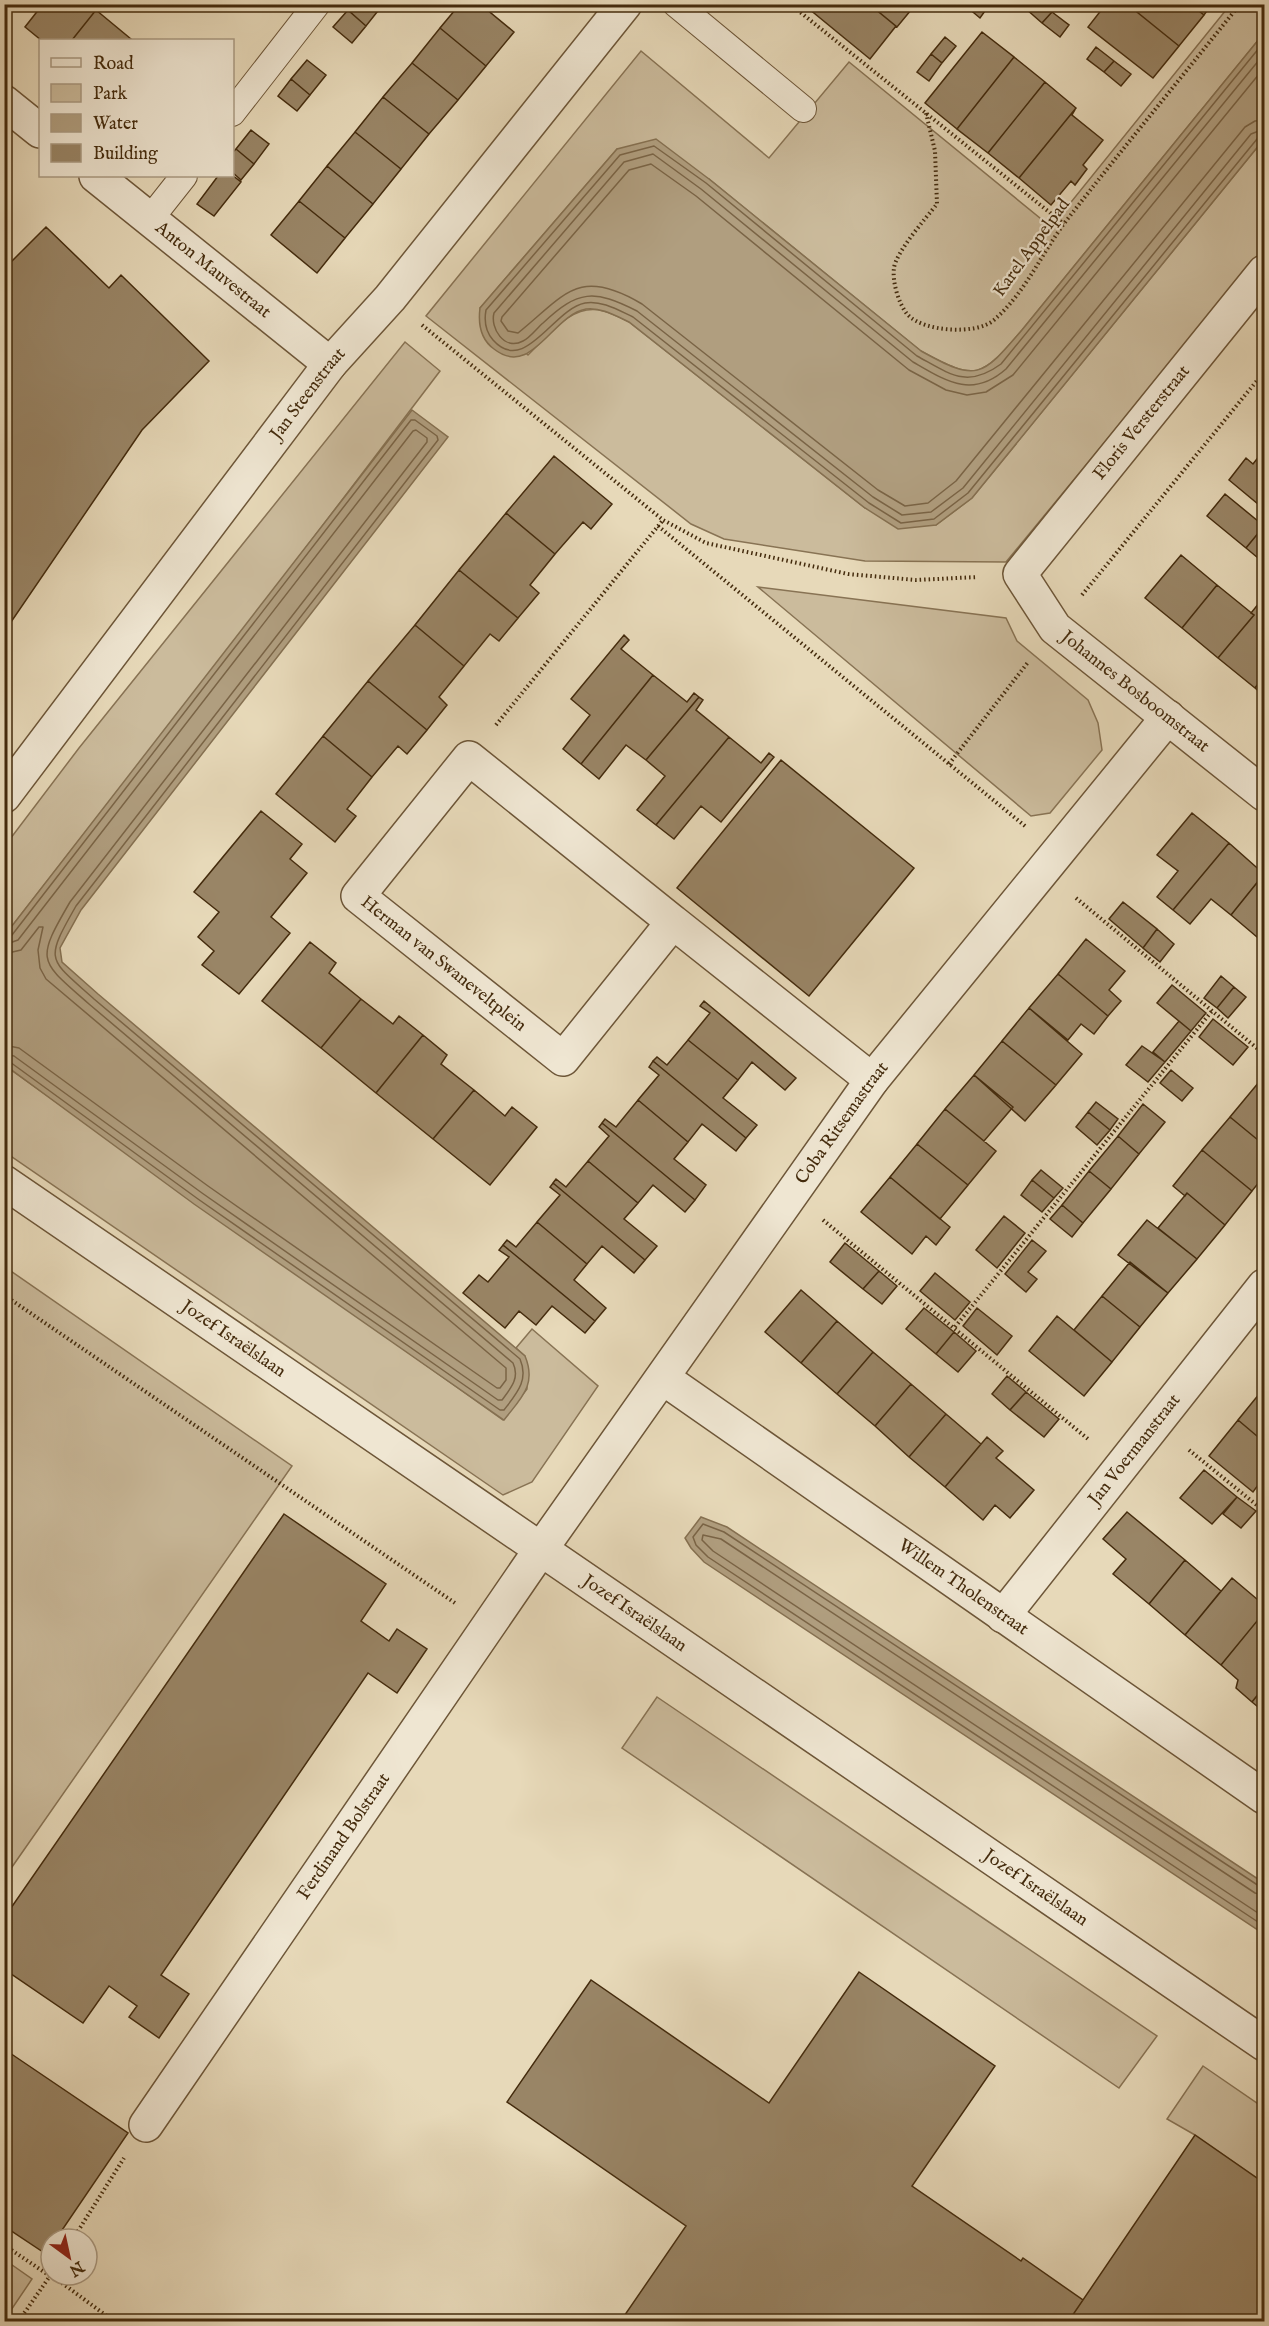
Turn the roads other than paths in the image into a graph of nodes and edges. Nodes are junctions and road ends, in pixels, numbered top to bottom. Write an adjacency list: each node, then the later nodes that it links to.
1 (317, 4): 6 (lane)
2 (625, 4): 12 (street, Jan Steenstraat)
3 (676, 4): 5 (lane)
4 (4, 102): 7 (street)
5 (803, 109)
6 (234, 110)
7 (39, 130)
8 (97, 177): 10 (street, Anton Mauvestraat)
9 (183, 177): 10 (lane)
10 (150, 219): 12 (street, Anton Mauvestraat)
11 (1264, 272): 13 (street, Floris Versterstraat)
12 (330, 364): 16 (street, Jan Steenstraat)
13 (1020, 574): 14 (street, Johannes Bosboomstraat)
14 (1168, 717): 15 (street, Johannes Bosboomstraat); 18 (street, Coba Ritsemastraat)
15 (1264, 794)
16 (4, 796)
17 (673, 922): 17 (street, Herman van Swaneveltplein); 18 (street)
18 (872, 1080): 21 (street, Coba Ritsemastraat)
19 (4, 1182): 22 (street, Jozef Israëlslaan)
20 (1264, 1286): 23 (street, Jan Voermanstraat)
21 (663, 1378): 22 (street, Coba Ritsemastraat); 23 (street, Willem Tholenstraat)
22 (541, 1549): 25 (street, Jozef Israëlslaan); 26 (street, Ferdinand Bolstraat)
23 (1003, 1616): 24 (street, Willem Tholenstraat)
24 (1264, 1797)
25 (1264, 2044)
26 (146, 2125)

